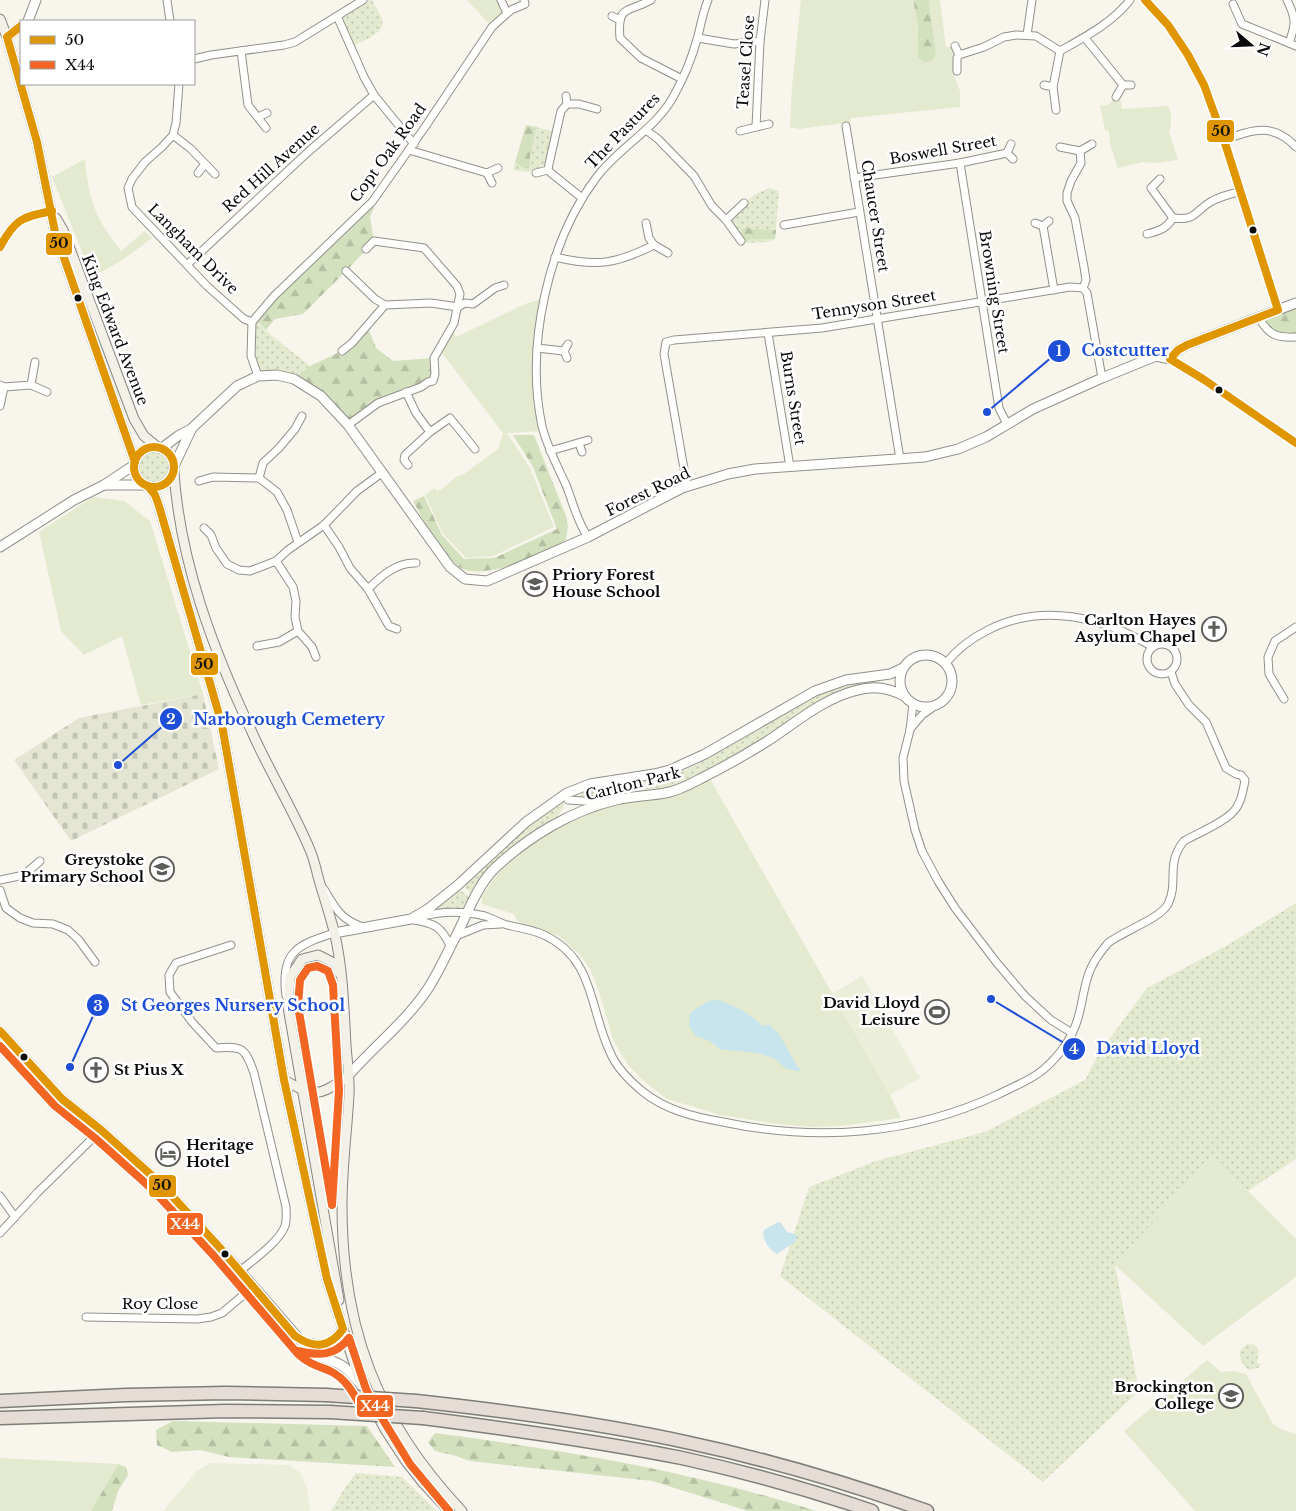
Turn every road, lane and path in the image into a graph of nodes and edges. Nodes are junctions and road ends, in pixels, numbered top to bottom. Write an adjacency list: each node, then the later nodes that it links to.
1 (36, 0): 18 (street)
2 (167, 0): 19 (street)
3 (363, 0): 15 (street)
4 (501, 0): 14 (street)
5 (524, 0): 14 (street, Copt Oak Road)
6 (651, 0): 20 (street)
7 (708, 0): 24 (street, The Pastures)
8 (764, 0): 26 (street, Teasel Close)
9 (1032, 0): 22 (street)
10 (1130, 0): 25 (street)
11 (1145, 0): 53 (street)
12 (1287, 0): 27 (street)
13 (1233, 4): 27 (street)
14 (506, 13): 56 (street, Copt Oak Road)
15 (337, 16): 29 (street); 40 (street)
16 (612, 16): 20 (street)
17 (0, 19): 23 (main road, King Edward Avenue)
18 (28, 20)
19 (170, 20)
20 (620, 20): 34 (street)
21 (20, 27): 23 (street)
22 (1027, 35): 30 (street); 31 (street)
23 (7, 37): 35 (main road, King Edward Avenue)
24 (698, 38): 26 (street); 34 (street, The Pastures)
25 (1085, 38): 30 (street); 41 (street)
26 (760, 41): 47 (street, Teasel Close)
27 (1293, 45)
28 (956, 46): 31 (street)
29 (241, 51): 32 (street); 45 (street)
30 (1060, 51): 39 (street)
31 (959, 55): 33 (street)
32 (195, 59)
33 (957, 72)
34 (682, 80): 50 (street, The Pastures)
35 (20, 82)
36 (21, 85): 76 (main road, King Edward Avenue)
37 (179, 85): 52 (street)
38 (1044, 85): 39 (street)
39 (1054, 87): 43 (street)
40 (374, 95): 56 (street); 93 (street, Red Hill Avenue)
41 (1116, 97)
42 (597, 109): 65 (street)
43 (1056, 110)
44 (267, 113): 45 (street)
45 (258, 117): 49 (street)
46 (769, 124): 47 (street)
47 (756, 126): 51 (street)
48 (846, 126): 70 (street, Chaucer Street)
49 (266, 128)
50 (646, 130): 74 (street, The Pastures); 79 (street)
51 (740, 131)
52 (172, 135): 63 (street); 93 (street, Langham Drive)
53 (1224, 140): 58 (street); 73 (street)
54 (1011, 144): 60 (street)
55 (1092, 144): 59 (street)
56 (411, 147): 67 (street); 105 (street, Copt Oak Road)
57 (1060, 147): 59 (street)
58 (1296, 147)
59 (1080, 151): 96 (street)
60 (1007, 153): 61 (street); 62 (street, Boswell Street)
61 (1013, 159)
62 (960, 163): 70 (street, Boswell Street); 98 (street, Browning Street)
63 (205, 164): 66 (street); 69 (street)
64 (498, 168): 67 (street)
65 (548, 170): 68 (street); 74 (street)
66 (198, 173)
67 (487, 173): 72 (street)
68 (536, 173)
69 (215, 174)
70 (854, 178): 77 (street, Chaucer Street)
71 (1160, 179): 78 (street)
72 (492, 183)
73 (1239, 192): 78 (street); 102 (street)
74 (582, 198): 92 (street, The Pastures)
75 (744, 203): 79 (street)
76 (52, 211): 88 (street); 91 (main road, King Edward Avenue)
77 (860, 212): 83 (street); 104 (street, Chaucer Street)
78 (1173, 218): 85 (street)
79 (726, 220): 86 (street)
80 (1049, 221): 84 (street)
81 (646, 223): 87 (street)
82 (1034, 223): 84 (street)
83 (784, 225)
84 (1043, 226): 97 (street)
85 (1147, 234)
86 (742, 241)
87 (654, 245): 90 (street); 92 (street)
88 (0, 247)
89 (366, 249): 101 (street)
90 (668, 253)
91 (68, 256): 128 (main road, King Edward Avenue); 133 (main road, King Edward Avenue)
92 (555, 257): 108 (street, The Pastures)
93 (188, 264): 105 (street, Langham Drive)
94 (346, 270): 100 (street)
95 (504, 285): 101 (street)
96 (1083, 288): 97 (street, Tennyson Street); 114 (street)
97 (1054, 290): 98 (street, Tennyson Street)
98 (981, 302): 104 (street, Tennyson Street); 121 (street, Browning Street)
99 (1296, 304): 102 (street)
100 (385, 305): 101 (street); 109 (street)
101 (458, 307): 118 (street)
102 (1278, 310): 103 (street)
103 (1259, 318): 107 (street); 111 (street)
104 (877, 320): 106 (street, Tennyson Street); 132 (street, Chaucer Street)
105 (252, 322): 113 (street)
106 (768, 333): 135 (street, Burns Street); 142 (street, Tennyson Street)
107 (1296, 336)
108 (537, 348): 110 (street); 130 (street, The Pastures)
109 (342, 351)
110 (567, 351)
111 (1170, 359): 114 (street, Forest Road); 126 (street)
112 (35, 362): 115 (street)
113 (258, 376): 122 (street, Forest Road); 123 (street, Forest Road)
114 (1102, 378): 121 (street, Forest Road)
115 (31, 385): 116 (street); 117 (street)
116 (2, 386): 119 (street)
117 (47, 392)
118 (406, 392): 122 (street); 124 (street)
119 (0, 406)
120 (302, 416): 138 (street)
121 (1007, 424): 132 (street, Forest Road)
122 (348, 425): 137 (street, Forest Road)
123 (191, 430): 128 (street, Forest Road); 136 (street, Forest Road)
124 (430, 432): 129 (street); 134 (street)
125 (588, 440): 127 (street)
126 (1296, 442)
127 (579, 443): 130 (street); 131 (street)
128 (160, 448): 133 (main road); 136 (main road, King Edward Avenue)
129 (475, 449)
130 (550, 451): 145 (street, The Pastures)
131 (582, 452)
132 (900, 459): 135 (street, Forest Road)
133 (134, 464): 140 (street); 141 (main road, King Edward Avenue)
134 (408, 465)
135 (790, 467): 142 (street, Forest Road)
136 (174, 469): 141 (main road); 171 (main road, King Edward Avenue)
137 (383, 472): 143 (street); 145 (street, Forest Road)
138 (260, 478): 139 (street); 146 (street)
139 (199, 481)
140 (104, 486): 141 (street); 147 (street)
141 (146, 486): 187 (main road, King Edward Avenue)
142 (687, 486): 145 (street, Forest Road)
143 (324, 526): 146 (street); 150 (street)
144 (204, 528): 148 (street)
145 (588, 537)
146 (298, 542): 148 (street)
147 (0, 547)
148 (276, 561): 153 (street)
149 (416, 563): 150 (street)
150 (368, 589): 152 (street)
151 (1296, 627): 163 (street)
152 (397, 629)
153 (298, 631): 154 (street); 156 (street)
154 (257, 646)
155 (322, 646): 156 (street)
156 (312, 647): 158 (street)
157 (1153, 647): 159 (street); 161 (street); 161 (street)
158 (316, 657)
159 (946, 663): 160 (street); 165 (street)
160 (903, 668): 162 (street); 174 (street, Carlton Park)
161 (1171, 672): 185 (street)
162 (904, 696): 164 (street); 167 (street, Carlton Park)
163 (1284, 699)
164 (913, 704): 165 (street); 166 (street)
165 (932, 708): 166 (street)
166 (910, 730): 185 (street)
167 (630, 798): 168 (street); 173 (street, Carlton Park)
168 (568, 800)
169 (40, 860): 170 (street)
170 (0, 880)
171 (320, 882): 176 (street); 177 (main road, King Edward Avenue)
172 (0, 890): 181 (street)
173 (466, 913): 174 (street); 175 (street); 178 (street, Carlton Park)
174 (411, 919): 176 (street, Carlton Park); 180 (street)
175 (502, 924): 178 (street); 185 (street)
176 (366, 928): 177 (street, Carlton Park)
177 (334, 933): 182 (main road, King Edward Avenue); 183 (street, Carlton Park)
178 (456, 936): 180 (street, Carlton Park)
179 (231, 945): 193 (street)
180 (450, 946): 186 (street, Carlton Park)
181 (95, 962)
182 (343, 983): 183 (main road, King Edward Avenue); 186 (main road, King Edward Avenue)
183 (288, 1006): 188 (main road, King Edward Avenue)
184 (0, 1031): 189 (street)
185 (1072, 1033)
186 (348, 1076): 188 (main road); 202 (main road, King Edward Avenue)
187 (284, 1080): 188 (main road); 196 (main road, King Edward Avenue)
188 (302, 1090): 196 (main road, King Edward Avenue)
189 (101, 1130): 191 (street); 193 (street)
190 (0, 1196): 191 (street)
191 (15, 1217): 192 (street)
192 (0, 1233)
193 (240, 1271): 194 (street)
194 (254, 1286): 195 (street, Roy Close); 197 (street)
195 (86, 1317)
196 (343, 1326): 197 (street); 198 (main road, King Edward Avenue)
197 (301, 1341): 198 (street)
198 (361, 1384): 201 (main road, King Edward Avenue)
199 (0, 1401): 204 (highway, bridge)
200 (0, 1418): 203 (highway, bridge)
201 (449, 1511)
202 (462, 1511)
203 (872, 1511)
204 (927, 1511)

